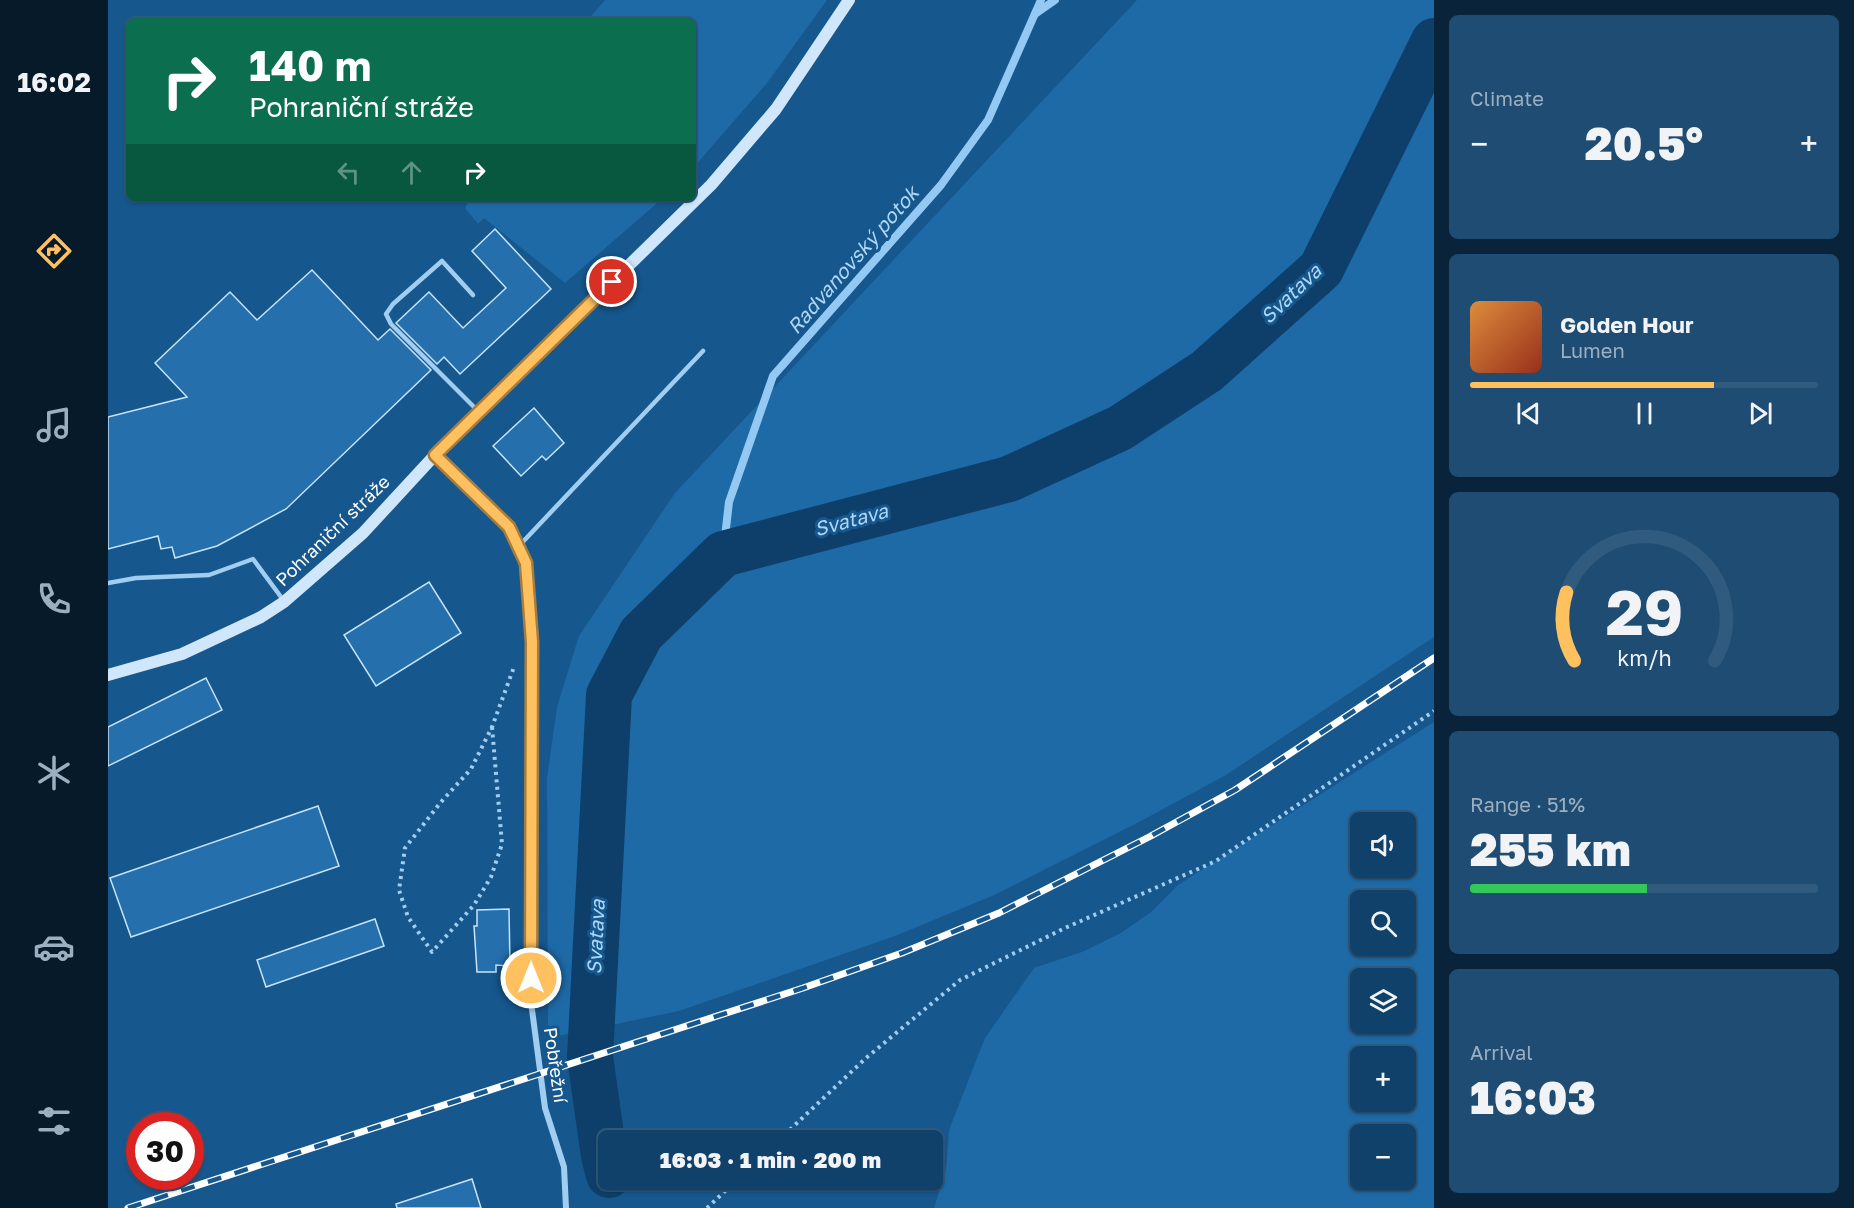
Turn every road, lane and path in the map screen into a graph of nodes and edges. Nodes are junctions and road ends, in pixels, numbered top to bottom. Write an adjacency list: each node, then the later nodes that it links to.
1 (849, 0): 2 (street, Pohraniční stráže)
2 (696, 200)
3 (695, 201): 6 (street, Pohraniční stráže)
4 (472, 295): 6 (lane)
5 (703, 351): 8 (lane)
6 (479, 412): 7 (street, Pohraniční stráže)
7 (435, 455): 8 (street, Pobřežní); 10 (street, Pohraniční stráže)
8 (518, 546): 17 (street, Pobřežní)
9 (108, 584): 10 (lane)
10 (284, 602): 12 (street, Pohraniční stráže)
11 (515, 665): 14 (path)
12 (108, 675)
13 (1434, 711): 15 (path)
14 (492, 727): 14 (path)
15 (790, 1130)
16 (726, 1190): 18 (path)
17 (566, 1208)
18 (707, 1208)

